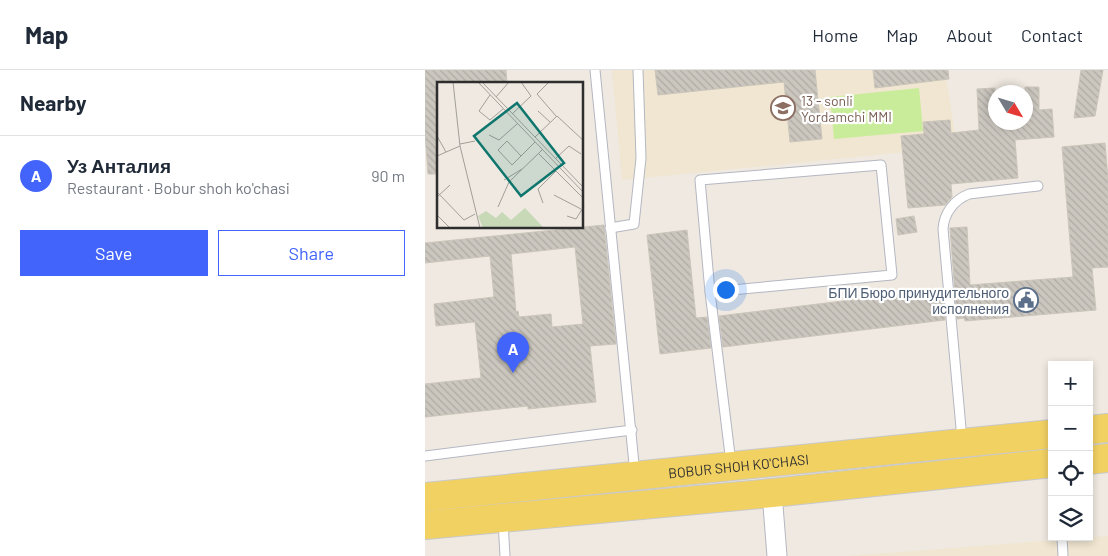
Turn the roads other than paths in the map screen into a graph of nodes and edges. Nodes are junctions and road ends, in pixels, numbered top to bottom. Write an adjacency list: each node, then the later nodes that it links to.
1 (595, 70): 4 (lane)
2 (639, 70): 4 (lane)
3 (1038, 186): 10 (lane)
4 (611, 228): 7 (lane)
5 (710, 292): 5 (lane); 15 (lane)
6 (1108, 428): 8 (main road)
7 (632, 430): 11 (lane); 16 (lane)
8 (1093, 430)
9 (1048, 434): 10 (main road, BOBUR SHOH KO'CHASI)
10 (963, 442): 15 (main road, BOBUR SHOH KO'CHASI)
11 (425, 456)
12 (1108, 458): 13 (main road)
13 (1093, 460)
14 (1048, 464): 17 (main road, BOBUR SHOH KO'CHASI)
15 (731, 466): 16 (main road, BOBUR SHOH KO'CHASI)
16 (636, 476): 18 (main road, BOBUR SHOH KO'CHASI)
17 (772, 493): 19 (main road, BOBUR SHOH KO'CHASI); 23 (street)
18 (425, 497)
19 (503, 517): 20 (main road, BOBUR SHOH KO'CHASI); 22 (lane)
20 (425, 525)
21 (1062, 541): 24 (lane)
22 (505, 556)
23 (777, 556)
24 (1063, 556)

